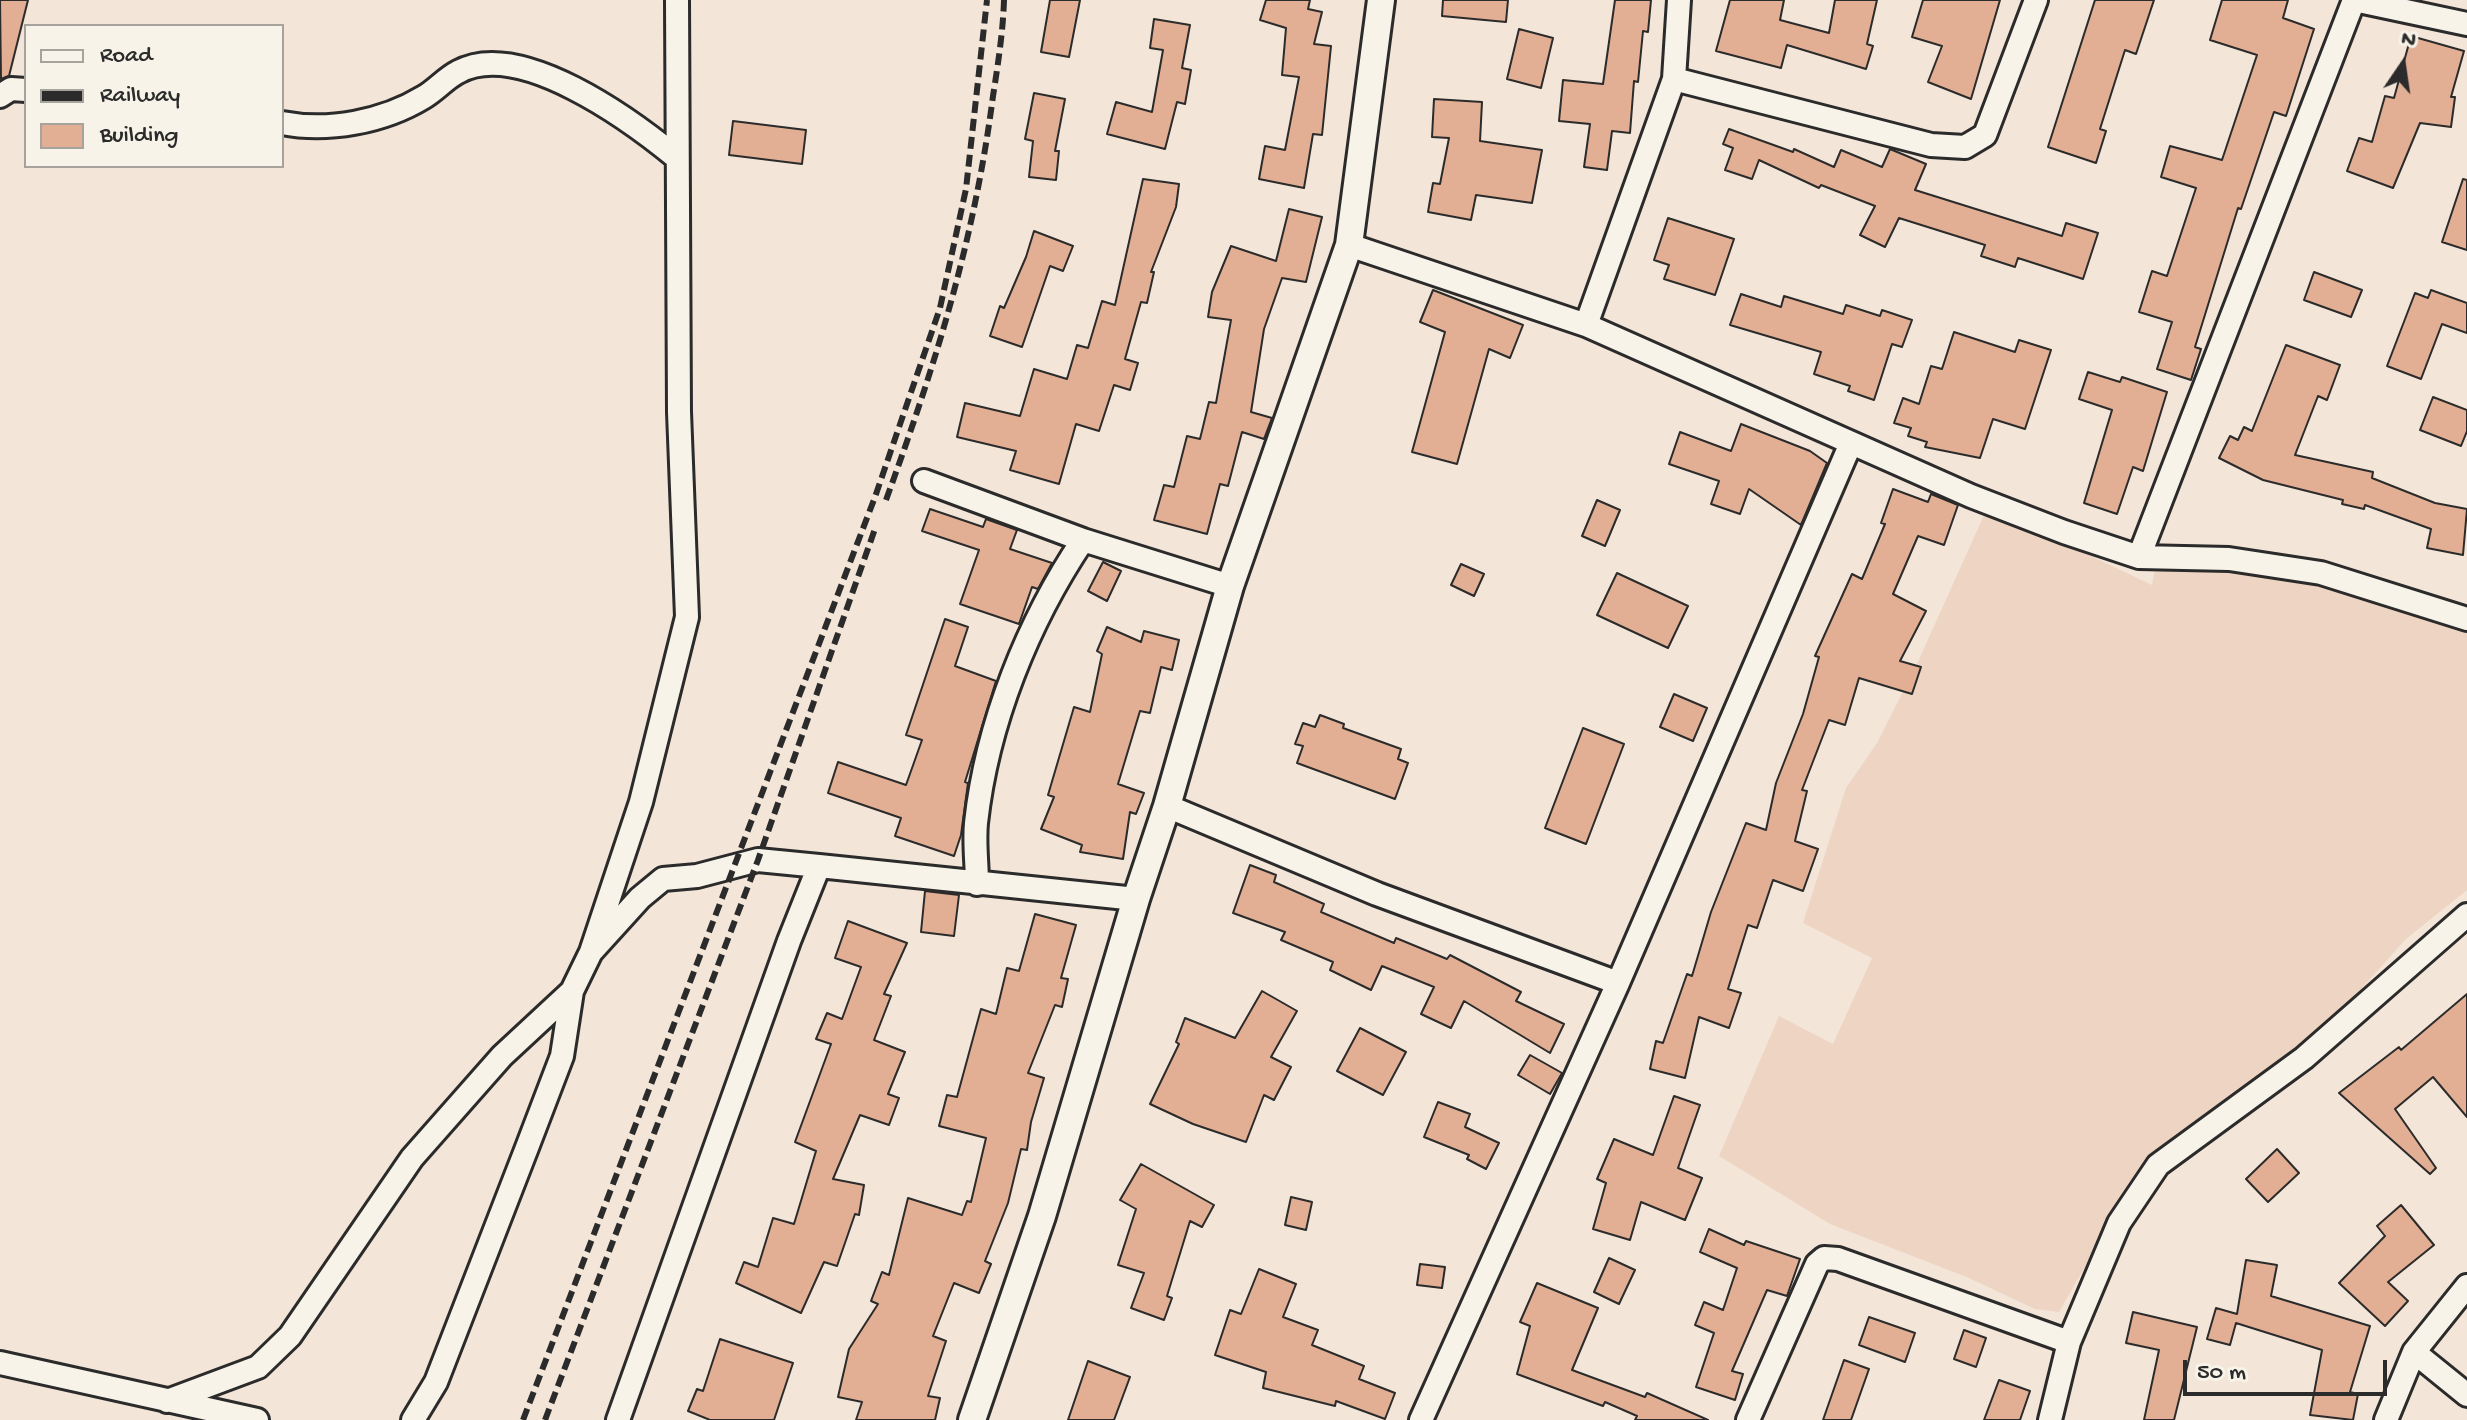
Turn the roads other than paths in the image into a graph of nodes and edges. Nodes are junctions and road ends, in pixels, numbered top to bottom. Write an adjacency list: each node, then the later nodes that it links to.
1 (677, 0): 11 (street)
2 (1381, 0): 12 (street)
3 (1679, 0): 7 (street)
4 (2036, 0): 7 (street)
5 (2354, 0): 6 (street); 17 (street)
6 (2467, 24)
7 (1674, 79): 13 (street)
8 (24, 90): 9 (street)
9 (0, 96)
10 (284, 123): 11 (street)
11 (677, 158): 25 (street)
12 (1349, 245): 13 (street); 18 (street)
13 (1586, 325): 14 (street)
14 (1851, 443): 17 (street); 26 (street)
15 (924, 481): 16 (street)
16 (1083, 540): 18 (street); 22 (street)
17 (2139, 557): 19 (street)
18 (1230, 586): 20 (street)
19 (2467, 619)
20 (1167, 806): 23 (street); 26 (street)
21 (819, 866): 22 (street); 25 (street); 36 (street)
22 (977, 884): 23 (street)
23 (1136, 899): 37 (street)
24 (2467, 915): 29 (street)
25 (591, 952): 27 (street)
26 (1618, 983): 38 (street)
27 (572, 991): 33 (street); 35 (street)
28 (2467, 1286): 30 (street)
29 (2069, 1342): 39 (street); 40 (street)
30 (2414, 1352): 32 (street); 41 (street)
31 (0, 1363): 33 (street)
32 (2467, 1395)
33 (167, 1401): 34 (street)
34 (257, 1420)
35 (413, 1420)
36 (618, 1420)
37 (972, 1420)
38 (1421, 1420)
39 (1748, 1420)
40 (2050, 1420)
41 (2386, 1420)

